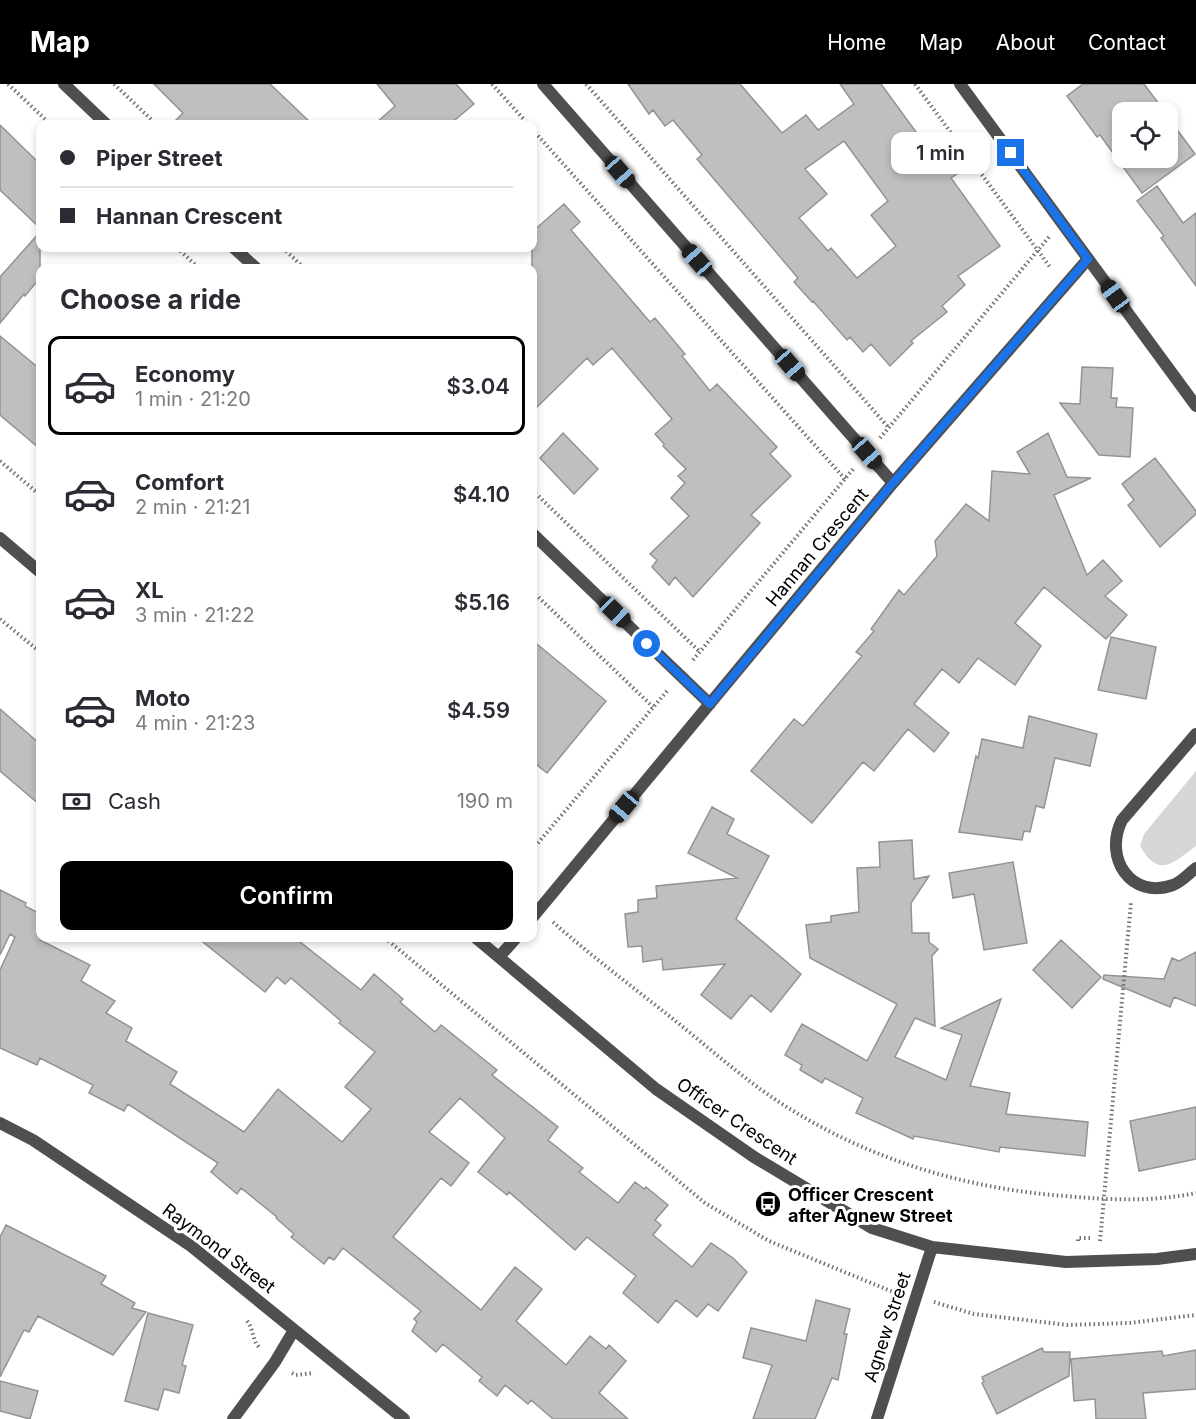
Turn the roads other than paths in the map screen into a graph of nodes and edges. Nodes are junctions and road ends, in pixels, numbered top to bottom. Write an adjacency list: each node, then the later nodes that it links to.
1 (64, 84): 4 (street)
2 (543, 84): 9 (street)
3 (960, 84): 6 (street)
4 (102, 120)
5 (238, 252): 7 (street)
6 (1088, 259): 8 (street); 9 (street, Hannan Crescent)
7 (252, 264)
8 (1196, 406)
9 (893, 483): 13 (street, Hannan Crescent)
10 (0, 538): 12 (street)
11 (537, 539): 13 (street)
12 (36, 569)
13 (710, 704): 16 (street, Hannan Crescent)
14 (1196, 734): 15 (street)
15 (1196, 868)
16 (537, 912)
17 (481, 942): 19 (street, Officer Crescent)
18 (513, 942): 19 (street)
19 (500, 957): 21 (street, Officer Crescent)
20 (0, 1123): 23 (street, Raymond Street)
21 (932, 1247): 22 (street, Officer Crescent); 26 (street, Agnew Street)
22 (1196, 1254)
23 (294, 1330): 24 (street); 25 (street, Raymond Street)
24 (233, 1419)
25 (404, 1419)
26 (877, 1419)

